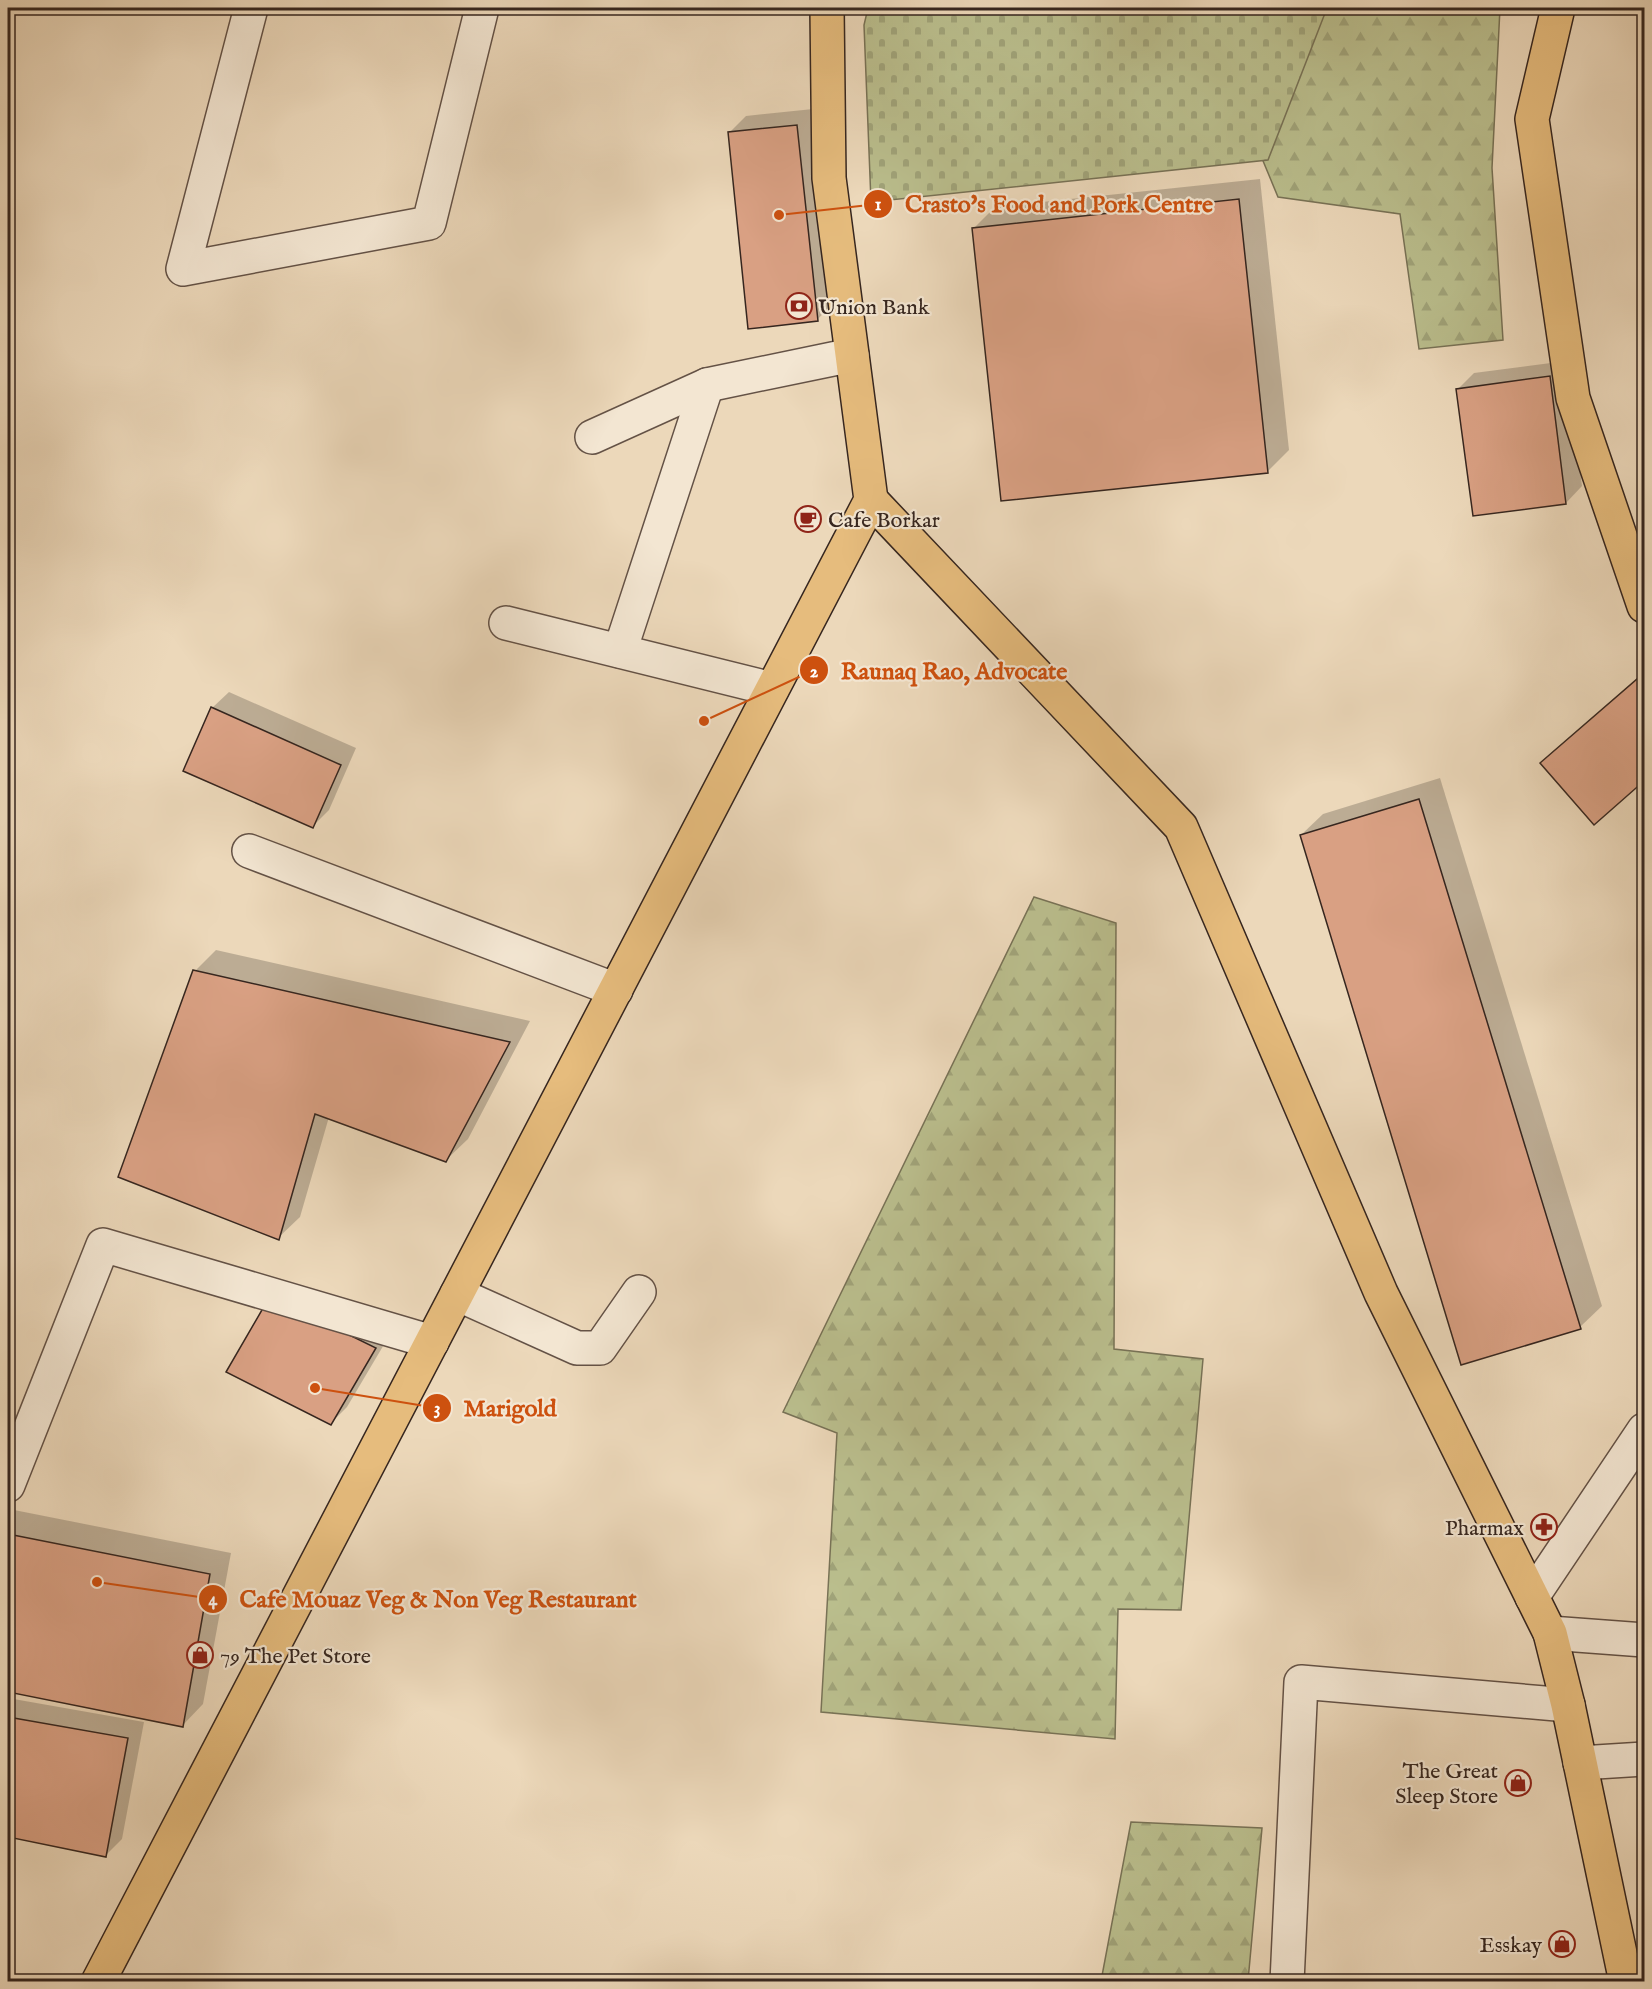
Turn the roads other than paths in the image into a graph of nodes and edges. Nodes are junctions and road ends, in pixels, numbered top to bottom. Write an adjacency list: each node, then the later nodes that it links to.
1 (251, 8): 2 (street)
2 (482, 8)
3 (827, 8): 5 (main road)
4 (1558, 8): 9 (main road)
5 (852, 355): 6 (street); 8 (main road)
6 (707, 385): 7 (street); 11 (street)
7 (592, 437)
8 (871, 500): 12 (main road); 20 (main road)
9 (1644, 606)
10 (507, 622): 11 (street)
11 (620, 651): 12 (street)
12 (772, 689): 14 (main road)
13 (249, 851): 14 (street)
14 (616, 990): 16 (main road)
15 (639, 1293): 16 (street)
16 (457, 1294): 17 (main road)
17 (432, 1342): 19 (street); 26 (main road)
18 (1644, 1430): 20 (street)
19 (8, 1485)
20 (1532, 1597): 21 (main road)
21 (1550, 1633): 22 (street); 23 (main road)
22 (1644, 1640)
23 (1568, 1705): 25 (main road); 27 (street)
24 (1644, 1759): 25 (street)
25 (1580, 1763): 28 (main road)
26 (98, 1982)
27 (1287, 1982)
28 (1626, 1982)

